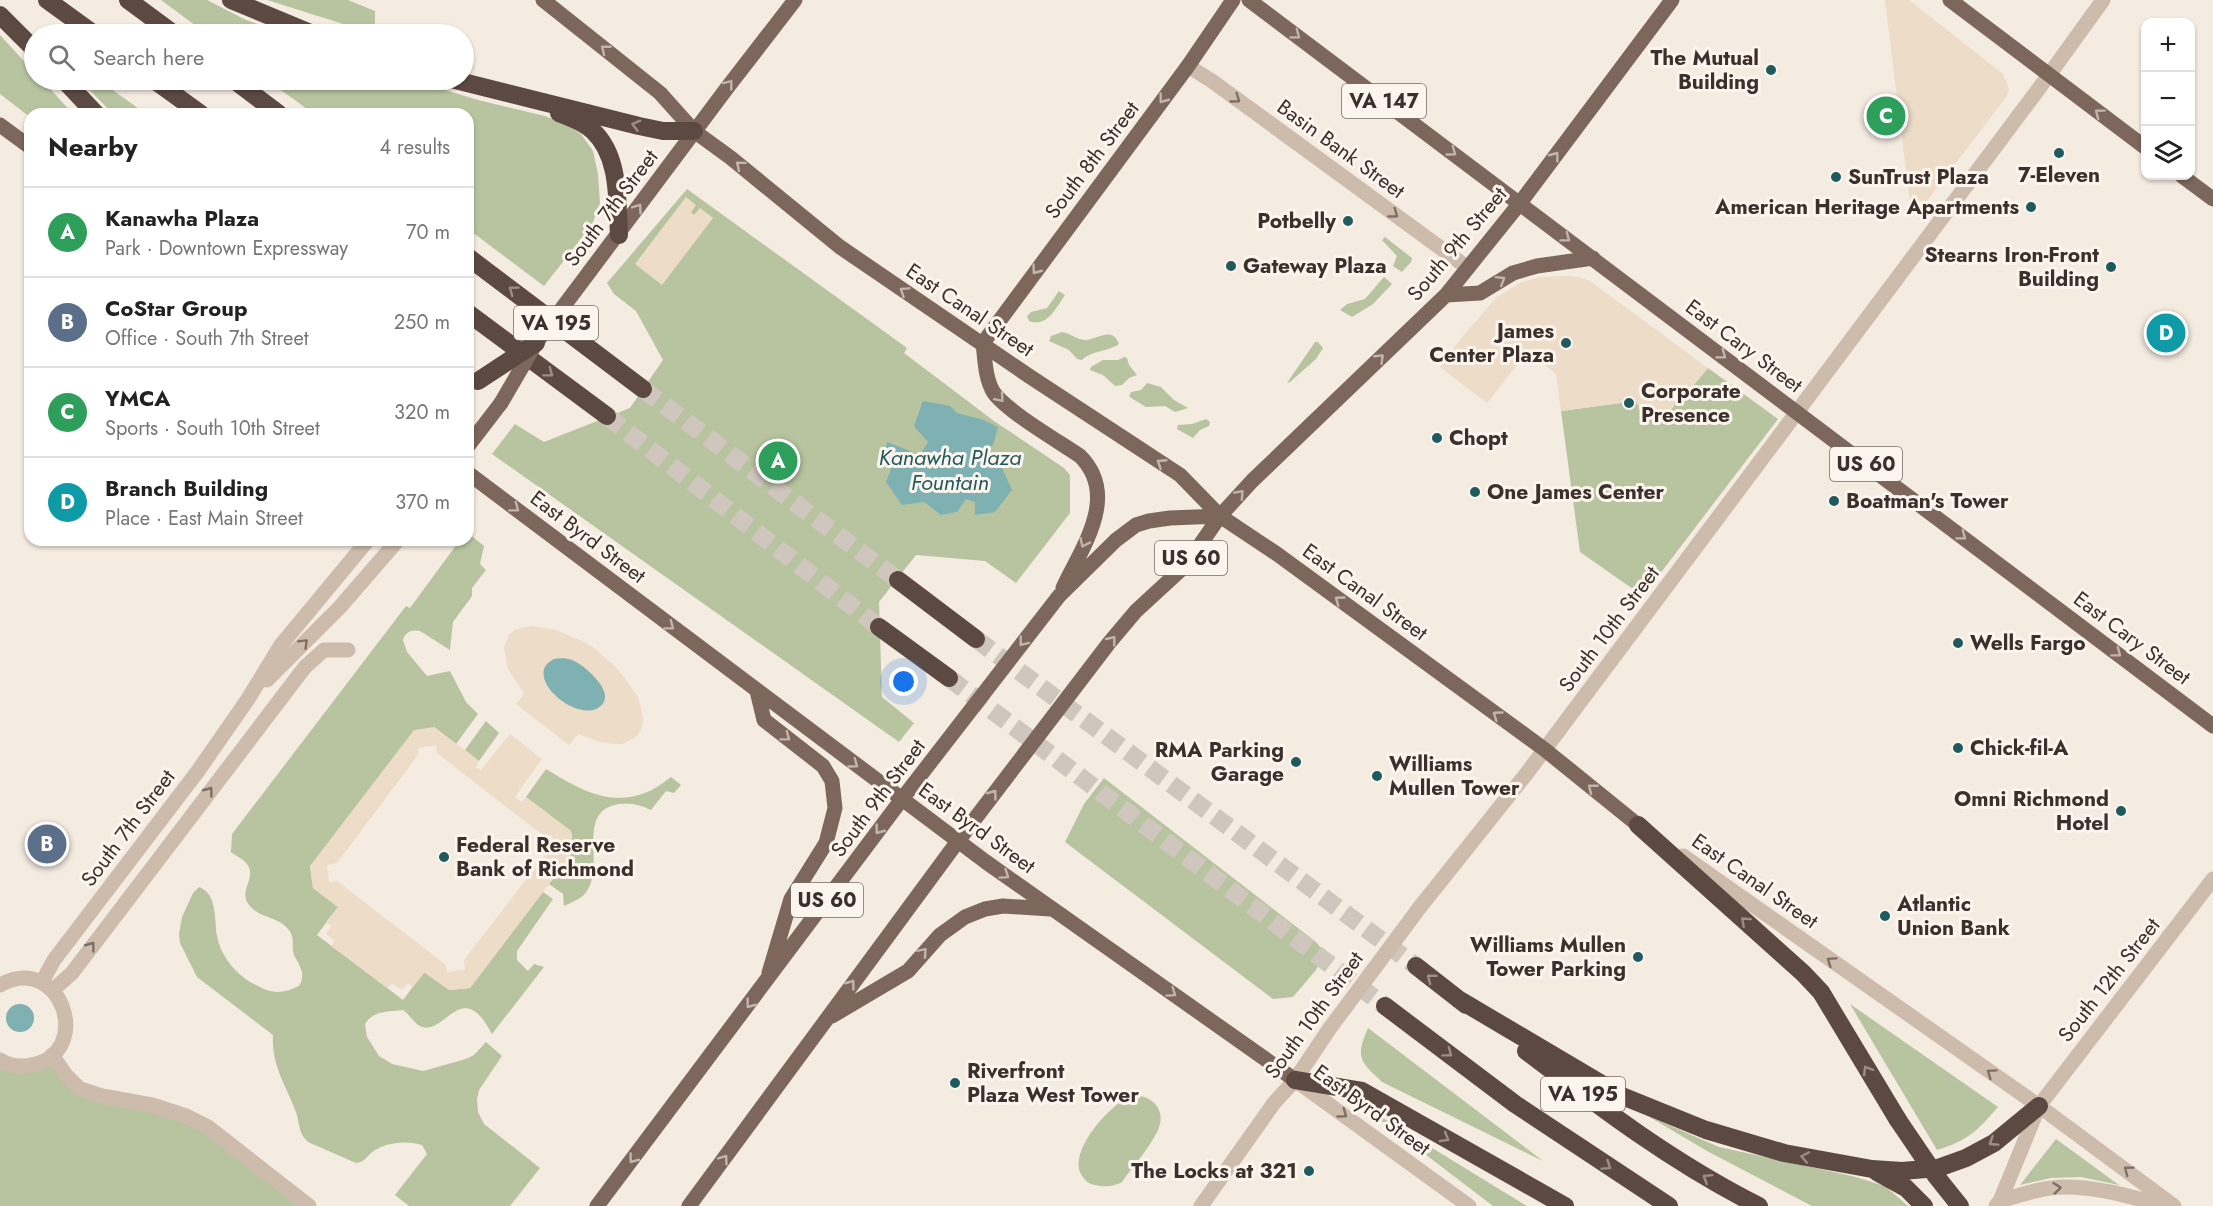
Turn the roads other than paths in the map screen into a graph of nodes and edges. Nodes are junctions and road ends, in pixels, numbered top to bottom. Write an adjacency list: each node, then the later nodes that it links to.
1 (47, 0): 12 (highway)
2 (129, 0): 13 (highway)
3 (231, 0): 14 (highway)
4 (543, 0): 27 (main road, East Canal Street, one-way to 4)
5 (795, 0): 27 (main road, South 7th Street, one-way to 5)
6 (1233, 0): 16 (main road, South 8th Street)
7 (1249, 0): 32 (main road, East Cary Street / VA 147, one-way to 32)
8 (1672, 0): 32 (main road, South 9th Street, one-way to 8)
9 (1950, 0): 17 (main road)
10 (2103, 0): 17 (street, South 10th Street)
11 (0, 15): 15 (highway)
12 (80, 24)
13 (161, 24)
14 (289, 24)
15 (24, 39)
16 (1188, 66): 36 (street, Basin Bank Street, one-way to 36); 40 (main road, South 8th Street, one-way to 40)
17 (2049, 75): 29 (main road, one-way to 17); 43 (street, South 10th Street)
18 (474, 84): 22 (highway)
19 (73, 90): 23 (highway)
20 (168, 90): 24 (highway)
21 (247, 90): 25 (highway)
22 (523, 96): 27 (highway, one-way to 22); 33 (highway)
23 (90, 108)
24 (193, 108)
25 (271, 108)
26 (0, 125): 28 (main road)
27 (694, 131): 33 (main road, South 7th Street, one-way to 27); 40 (main road, East Canal Street, one-way to 27)
28 (24, 143)
29 (2141, 145)
30 (2187, 180): 31 (main road)
31 (2213, 199)
32 (1520, 202): 34 (main road, East Cary Street / US 60, one-way to 34); 36 (main road, South 9th Street / US 60)
33 (619, 234): 39 (main road, South 7th Street, bridge)
34 (1593, 258): 37 (main road, one-way to 34); 43 (main road, East Cary Street / US 60, one-way to 43)
35 (474, 262): 42 (highway, VA 195, one-way to 35)
36 (1468, 268): 37 (main road, South 9th Street / US 60)
37 (1446, 295): 47 (main road, South 9th Street / US 60, one-way to 37)
38 (474, 317): 44 (highway, VA 195, one-way to 44)
39 (536, 343): 41 (highway, bridge); 45 (main road, South 7th Street, bridge)
40 (983, 343): 47 (main road, East Canal Street, one-way to 40); 51 (main road, US 60, one-way to 51)
41 (474, 383)
42 (643, 389)
43 (1798, 412): 58 (main road, East Cary Street / US 60, one-way to 58); 59 (street, South 10th Street)
44 (607, 416)
45 (474, 438)
46 (474, 478): 56 (main road, East Byrd Street, one-way to 56)
47 (1220, 516): 51 (main road, South 9th Street); 59 (main road, East Canal Street, one-way to 47); 62 (main road, South 9th Street / US 60, one-way to 47)
48 (363, 546): 57 (street, South 7th Street)
49 (393, 546): 57 (street, South 7th Street, one-way to 49)
50 (898, 580): 53 (highway)
51 (1059, 596): 60 (main road, South 9th Street / US 60, one-way to 60)
52 (879, 627): 55 (highway)
53 (975, 639)
54 (348, 650): 68 (street, one-way to 54)
55 (949, 678)
56 (757, 691): 60 (main road, East Byrd Street, one-way to 60); 66 (main road, one-way to 66)
57 (248, 699): 68 (street, South 7th Street)
58 (2213, 726)
59 (1544, 750): 61 (main road, East Canal Street, one-way to 59); 74 (street, South 10th Street)
60 (902, 799): 62 (main road, East Byrd Street); 66 (main road, South 9th Street / US 60, one-way to 66)
61 (1638, 825): 75 (street, East Canal Street, one-way to 61); 87 (highway, one-way to 61, bridge)
62 (958, 841): 64 (main road, East Byrd Street, one-way to 64); 71 (main road, South 9th Street / US 60, one-way to 62)
63 (2213, 879): 75 (street, South 12th Street)
64 (1053, 909): 71 (main road, one-way to 64); 74 (main road, East Byrd Street, one-way to 74)
65 (1416, 966): 69 (highway, VA 195, one-way to 65)
66 (766, 983): 79 (main road, South 9th Street / US 60, one-way to 79)
67 (0, 985): 68 (street)
68 (47, 986): 72 (street)
69 (1458, 999): 76 (highway, one-way to 69); 85 (highway, VA 195, one-way to 69)
70 (1385, 1006): 84 (highway, VA 195, one-way to 84)
71 (824, 1021): 80 (main road, South 9th Street / US 60, one-way to 71)
72 (52, 1055): 73 (street); 78 (street)
73 (0, 1060)
74 (1295, 1080): 81 (street, South 10th Street); 82 (street, East Byrd Street, one-way to 82); 83 (highway, one-way to 83)
75 (2039, 1106): 76 (highway, one-way to 76); 77 (street); 89 (street, East Canal Street, one-way to 75)
76 (1872, 1169): 86 (highway)
77 (1998, 1203): 88 (street, one-way to 88)
78 (309, 1206)
79 (597, 1206)
80 (690, 1206)
81 (1201, 1206)
82 (1469, 1206)
83 (1565, 1206)
84 (1669, 1206)
85 (1759, 1206)
86 (1924, 1206)
87 (1960, 1206)
88 (2165, 1206)
89 (2174, 1206)

